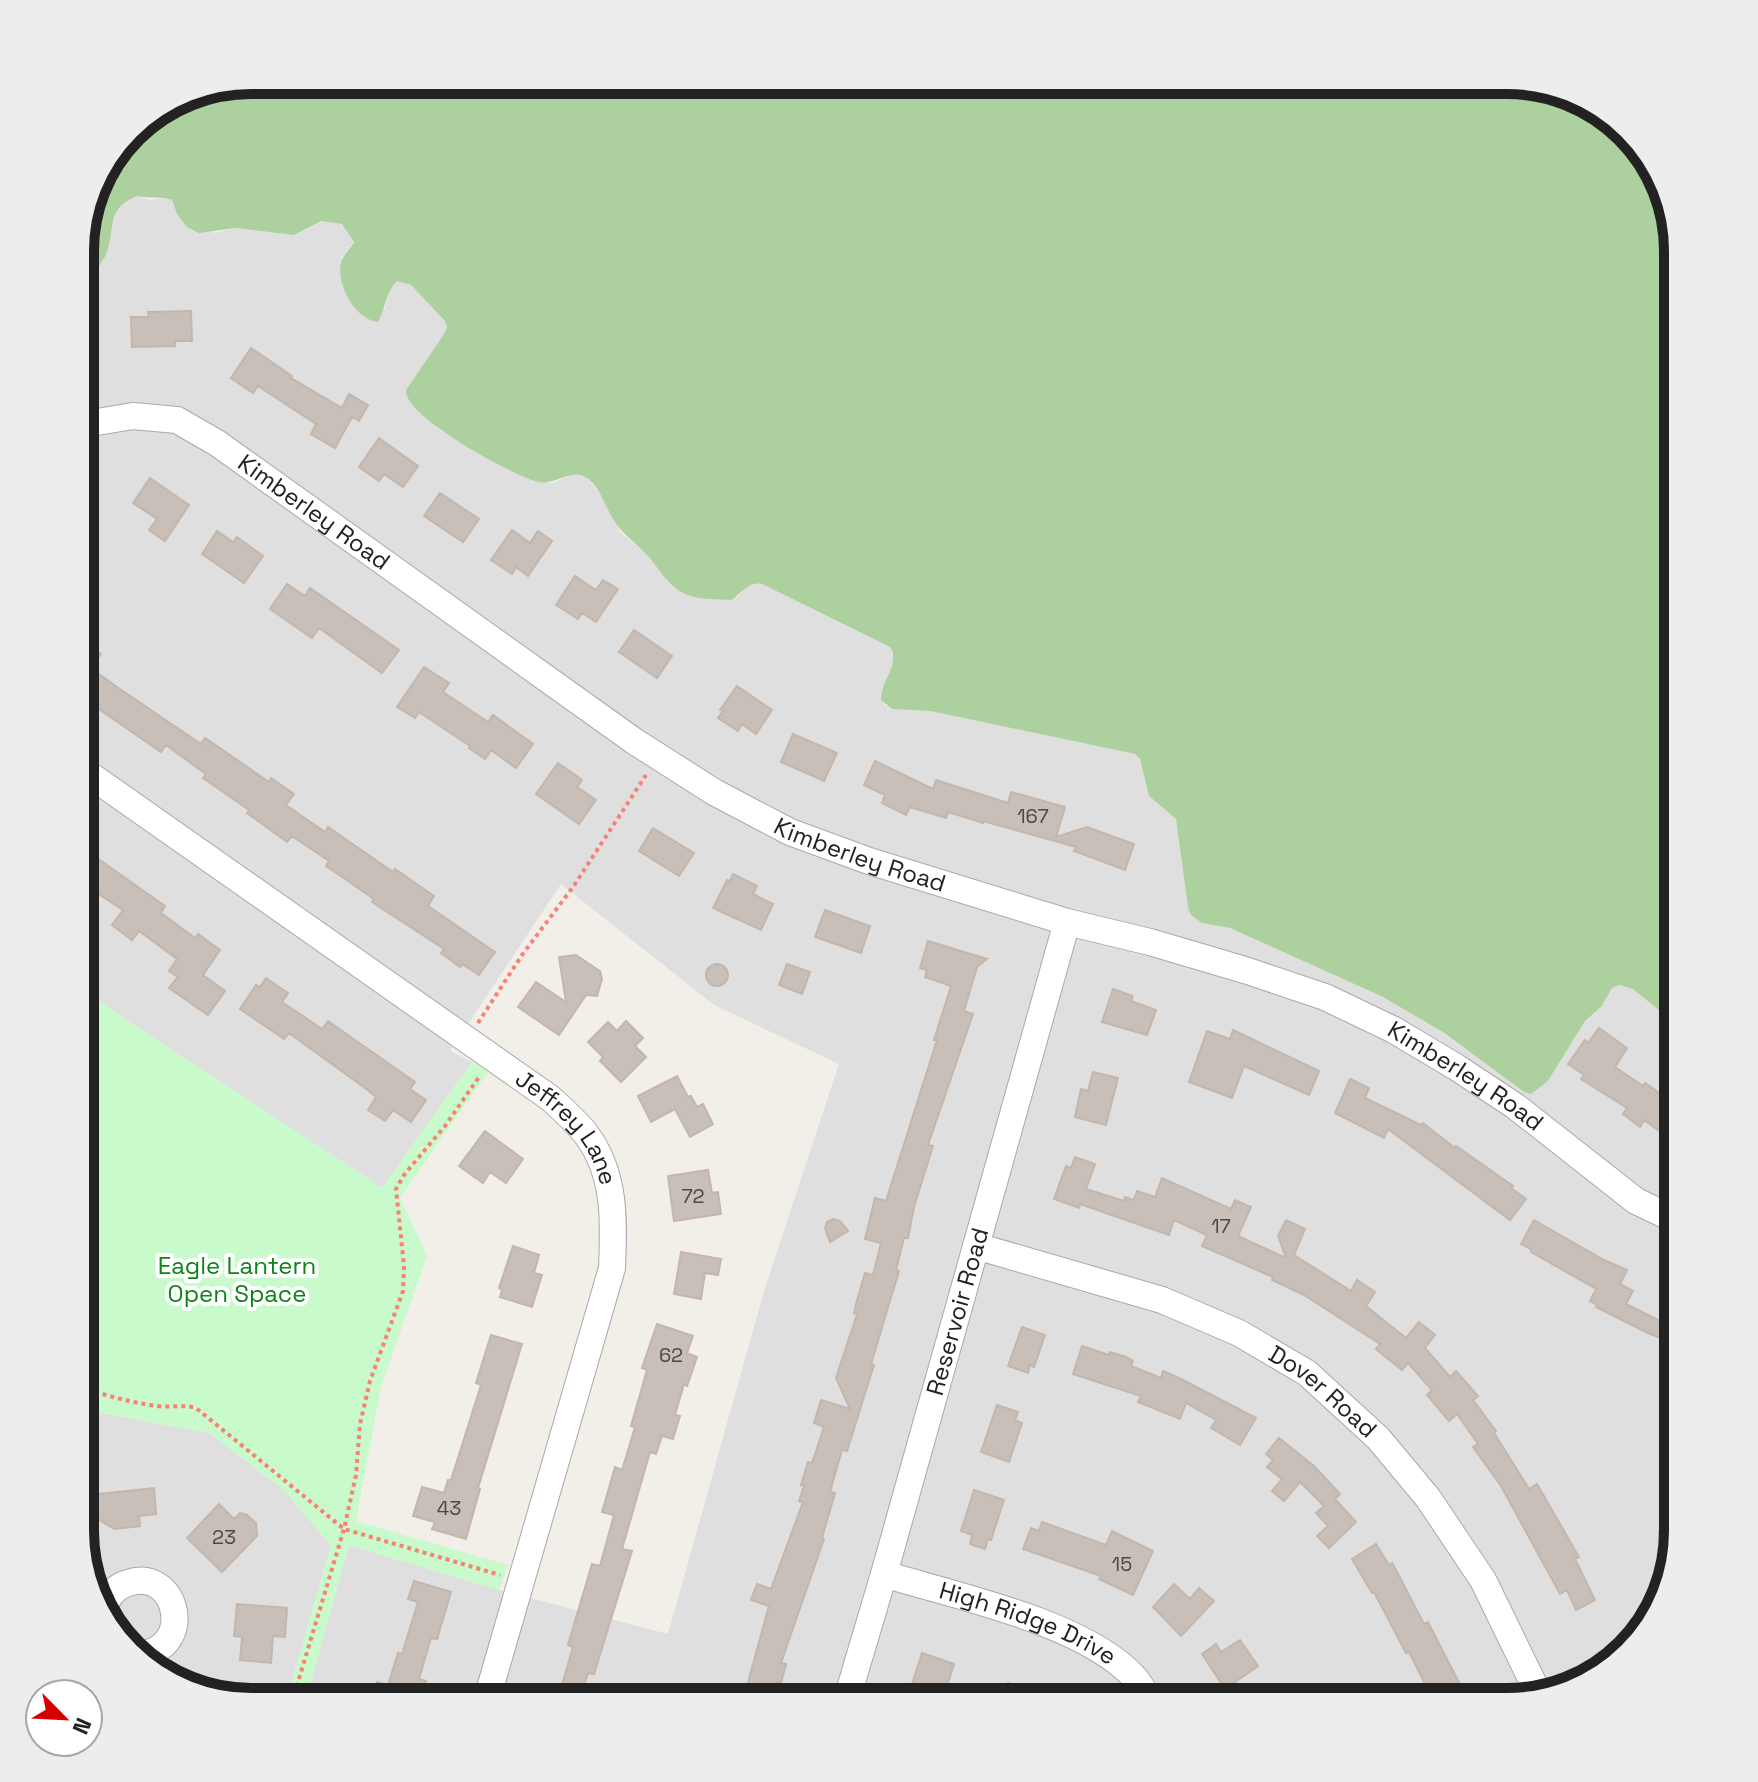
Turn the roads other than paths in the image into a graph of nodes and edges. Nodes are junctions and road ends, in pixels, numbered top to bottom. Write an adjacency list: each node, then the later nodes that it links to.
1 (94, 422): 3 (street, Kimberley Road)
2 (94, 778): 10 (street, Jeffrey Lane)
3 (1067, 922): 4 (street, Kimberley Road); 5 (street, Reservoir Road)
4 (1664, 1214)
5 (976, 1246): 6 (street, Reservoir Road); 9 (street, Dover Road)
6 (884, 1574): 11 (street, Reservoir Road); 12 (street, High Ridge Drive)
7 (108, 1596): 8 (street)
8 (150, 1651)
9 (1534, 1686)
10 (490, 1688)
11 (850, 1688)
12 (1141, 1688)

